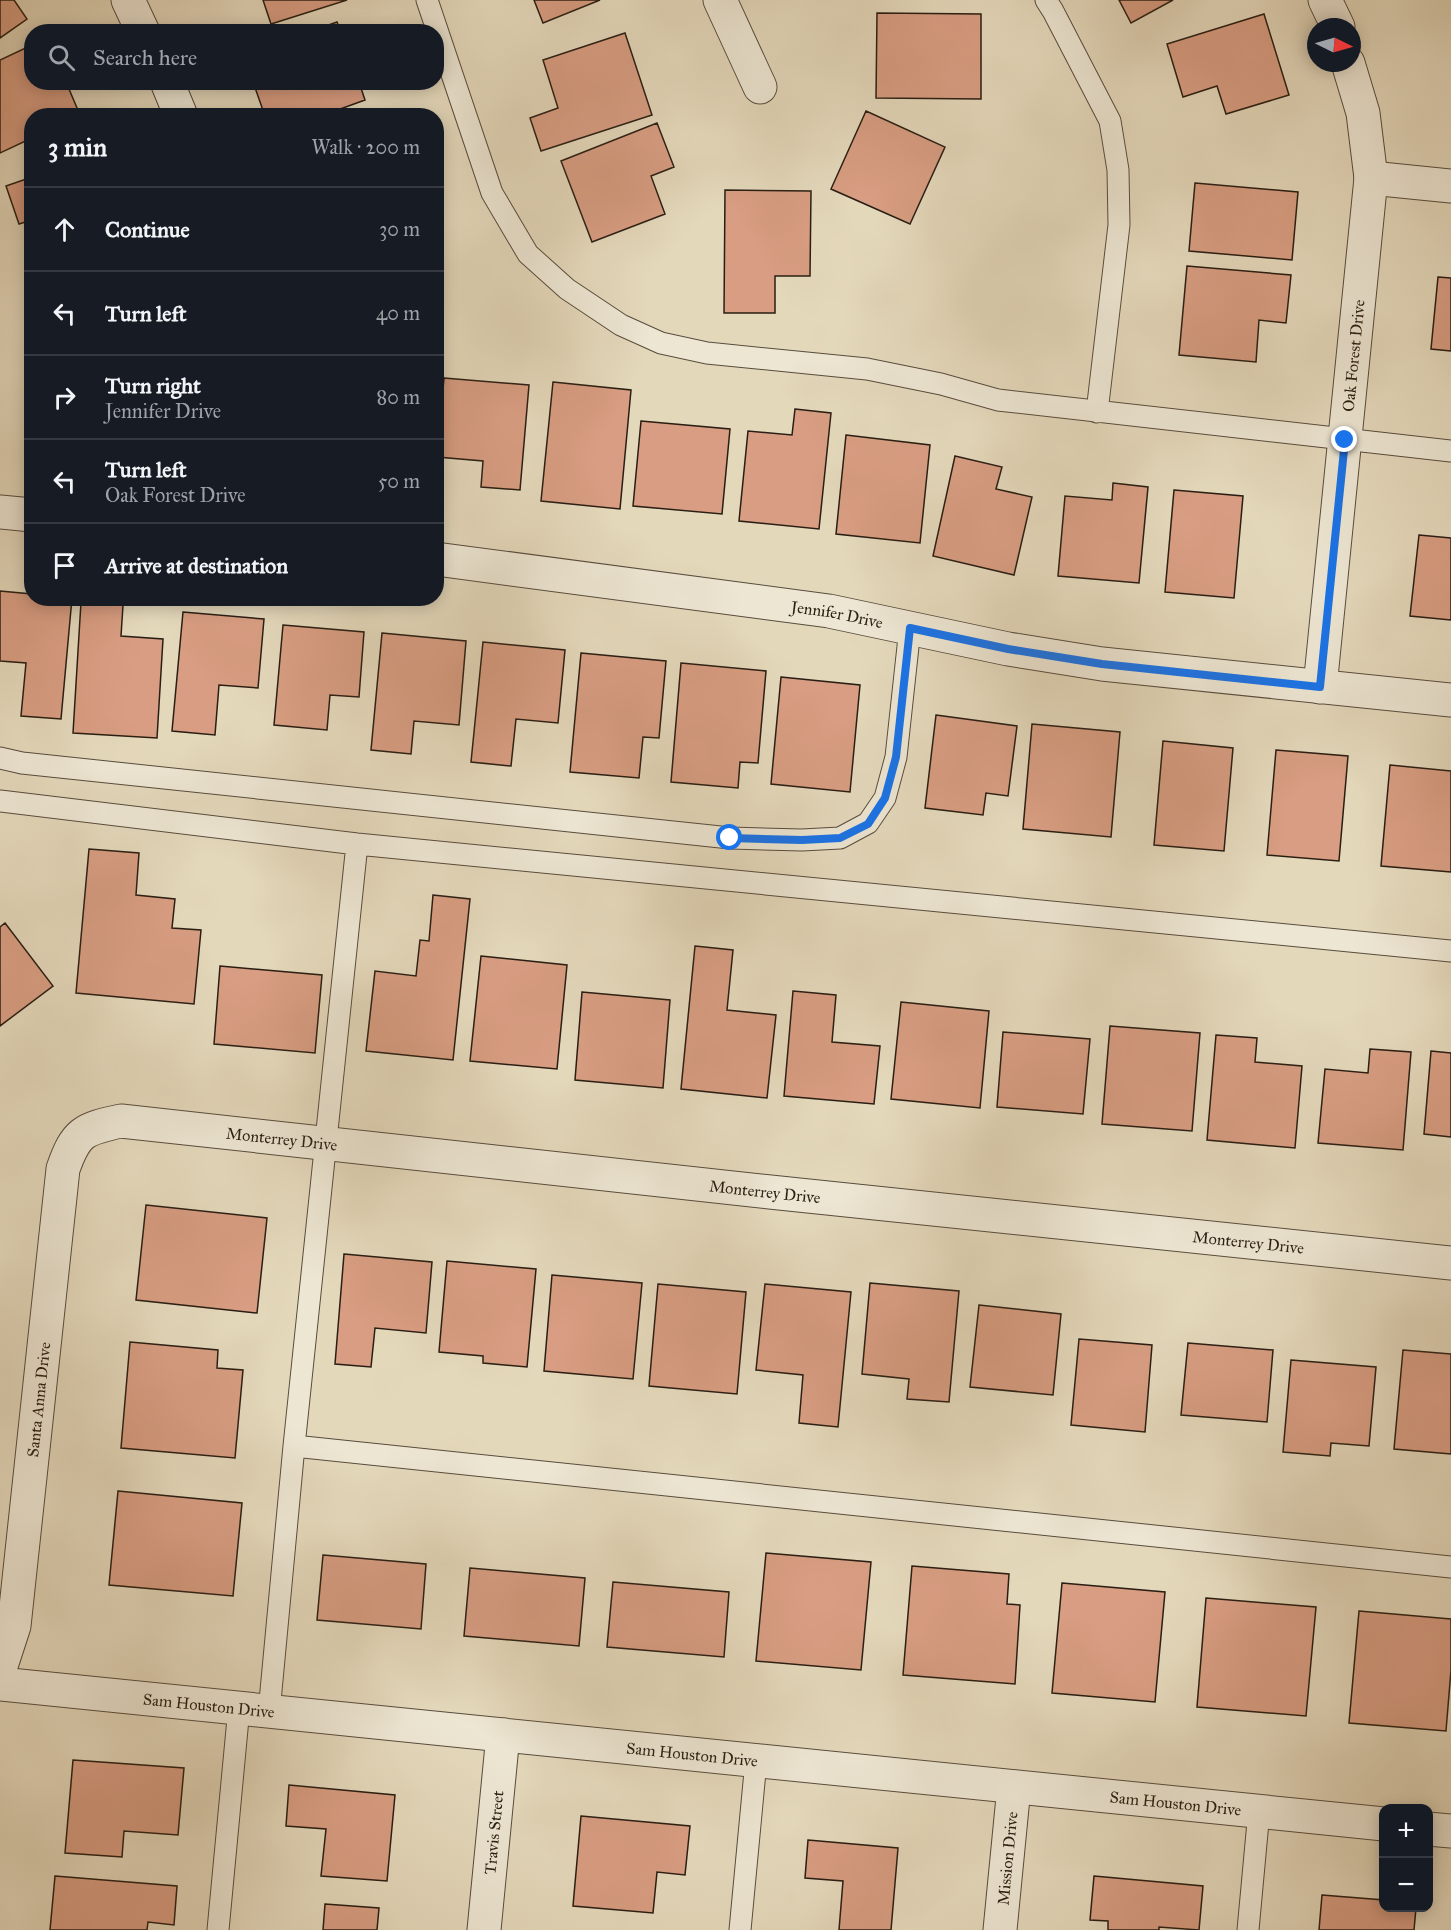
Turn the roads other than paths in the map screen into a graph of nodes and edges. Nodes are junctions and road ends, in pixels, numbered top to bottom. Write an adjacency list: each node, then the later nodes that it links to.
1 (128, 0): 7 (street)
2 (428, 0): 8 (lane)
3 (720, 0): 11 (street)
4 (1046, 0): 16 (lane)
5 (1325, 0): 6 (street)
6 (1334, 18)
7 (139, 24)
8 (436, 24)
9 (444, 48): 16 (lane)
10 (1351, 72): 14 (street, Oak Forest Drive)
11 (760, 87)
12 (170, 90): 13 (street)
13 (178, 108)
14 (1371, 178): 15 (street); 17 (street, Oak Forest Drive)
15 (1451, 186)
16 (1097, 412): 17 (lane)
17 (1345, 440): 18 (lane); 23 (street, Oak Forest Drive)
18 (1451, 451)
19 (0, 513): 20 (street)
20 (24, 514)
21 (444, 560): 22 (street, Jennifer Drive)
22 (910, 628): 23 (street, Jennifer Drive); 25 (lane)
23 (1320, 687): 24 (street, Jennifer Drive)
24 (1451, 700)
25 (0, 758)
26 (0, 801): 27 (lane)
27 (357, 844): 28 (lane); 30 (lane)
28 (1451, 951)
29 (82, 1132): 30 (street, Monterrey Drive); 34 (street, Santa Anna Drive)
30 (327, 1143): 31 (street, Monterrey Drive); 32 (lane)
31 (1451, 1263)
32 (294, 1446): 33 (lane); 36 (lane)
33 (1451, 1567)
34 (0, 1669)
35 (0, 1684): 36 (street, Sam Houston Drive)
36 (254, 1710): 37 (street, Sam Houston Drive); 44 (lane)
37 (503, 1735): 38 (street, Sam Houston Drive); 45 (street, Travis Street)
38 (756, 1761): 39 (street, Sam Houston Drive); 46 (lane)
39 (1014, 1787): 40 (street, Sam Houston Drive); 47 (street, Mission Drive)
40 (1259, 1811): 41 (street, Sam Houston Drive); 48 (lane)
41 (1379, 1824)
42 (1433, 1829): 43 (street)
43 (1451, 1831)
44 (218, 1930)
45 (484, 1930)
46 (740, 1930)
47 (1000, 1930)
48 (1248, 1930)

